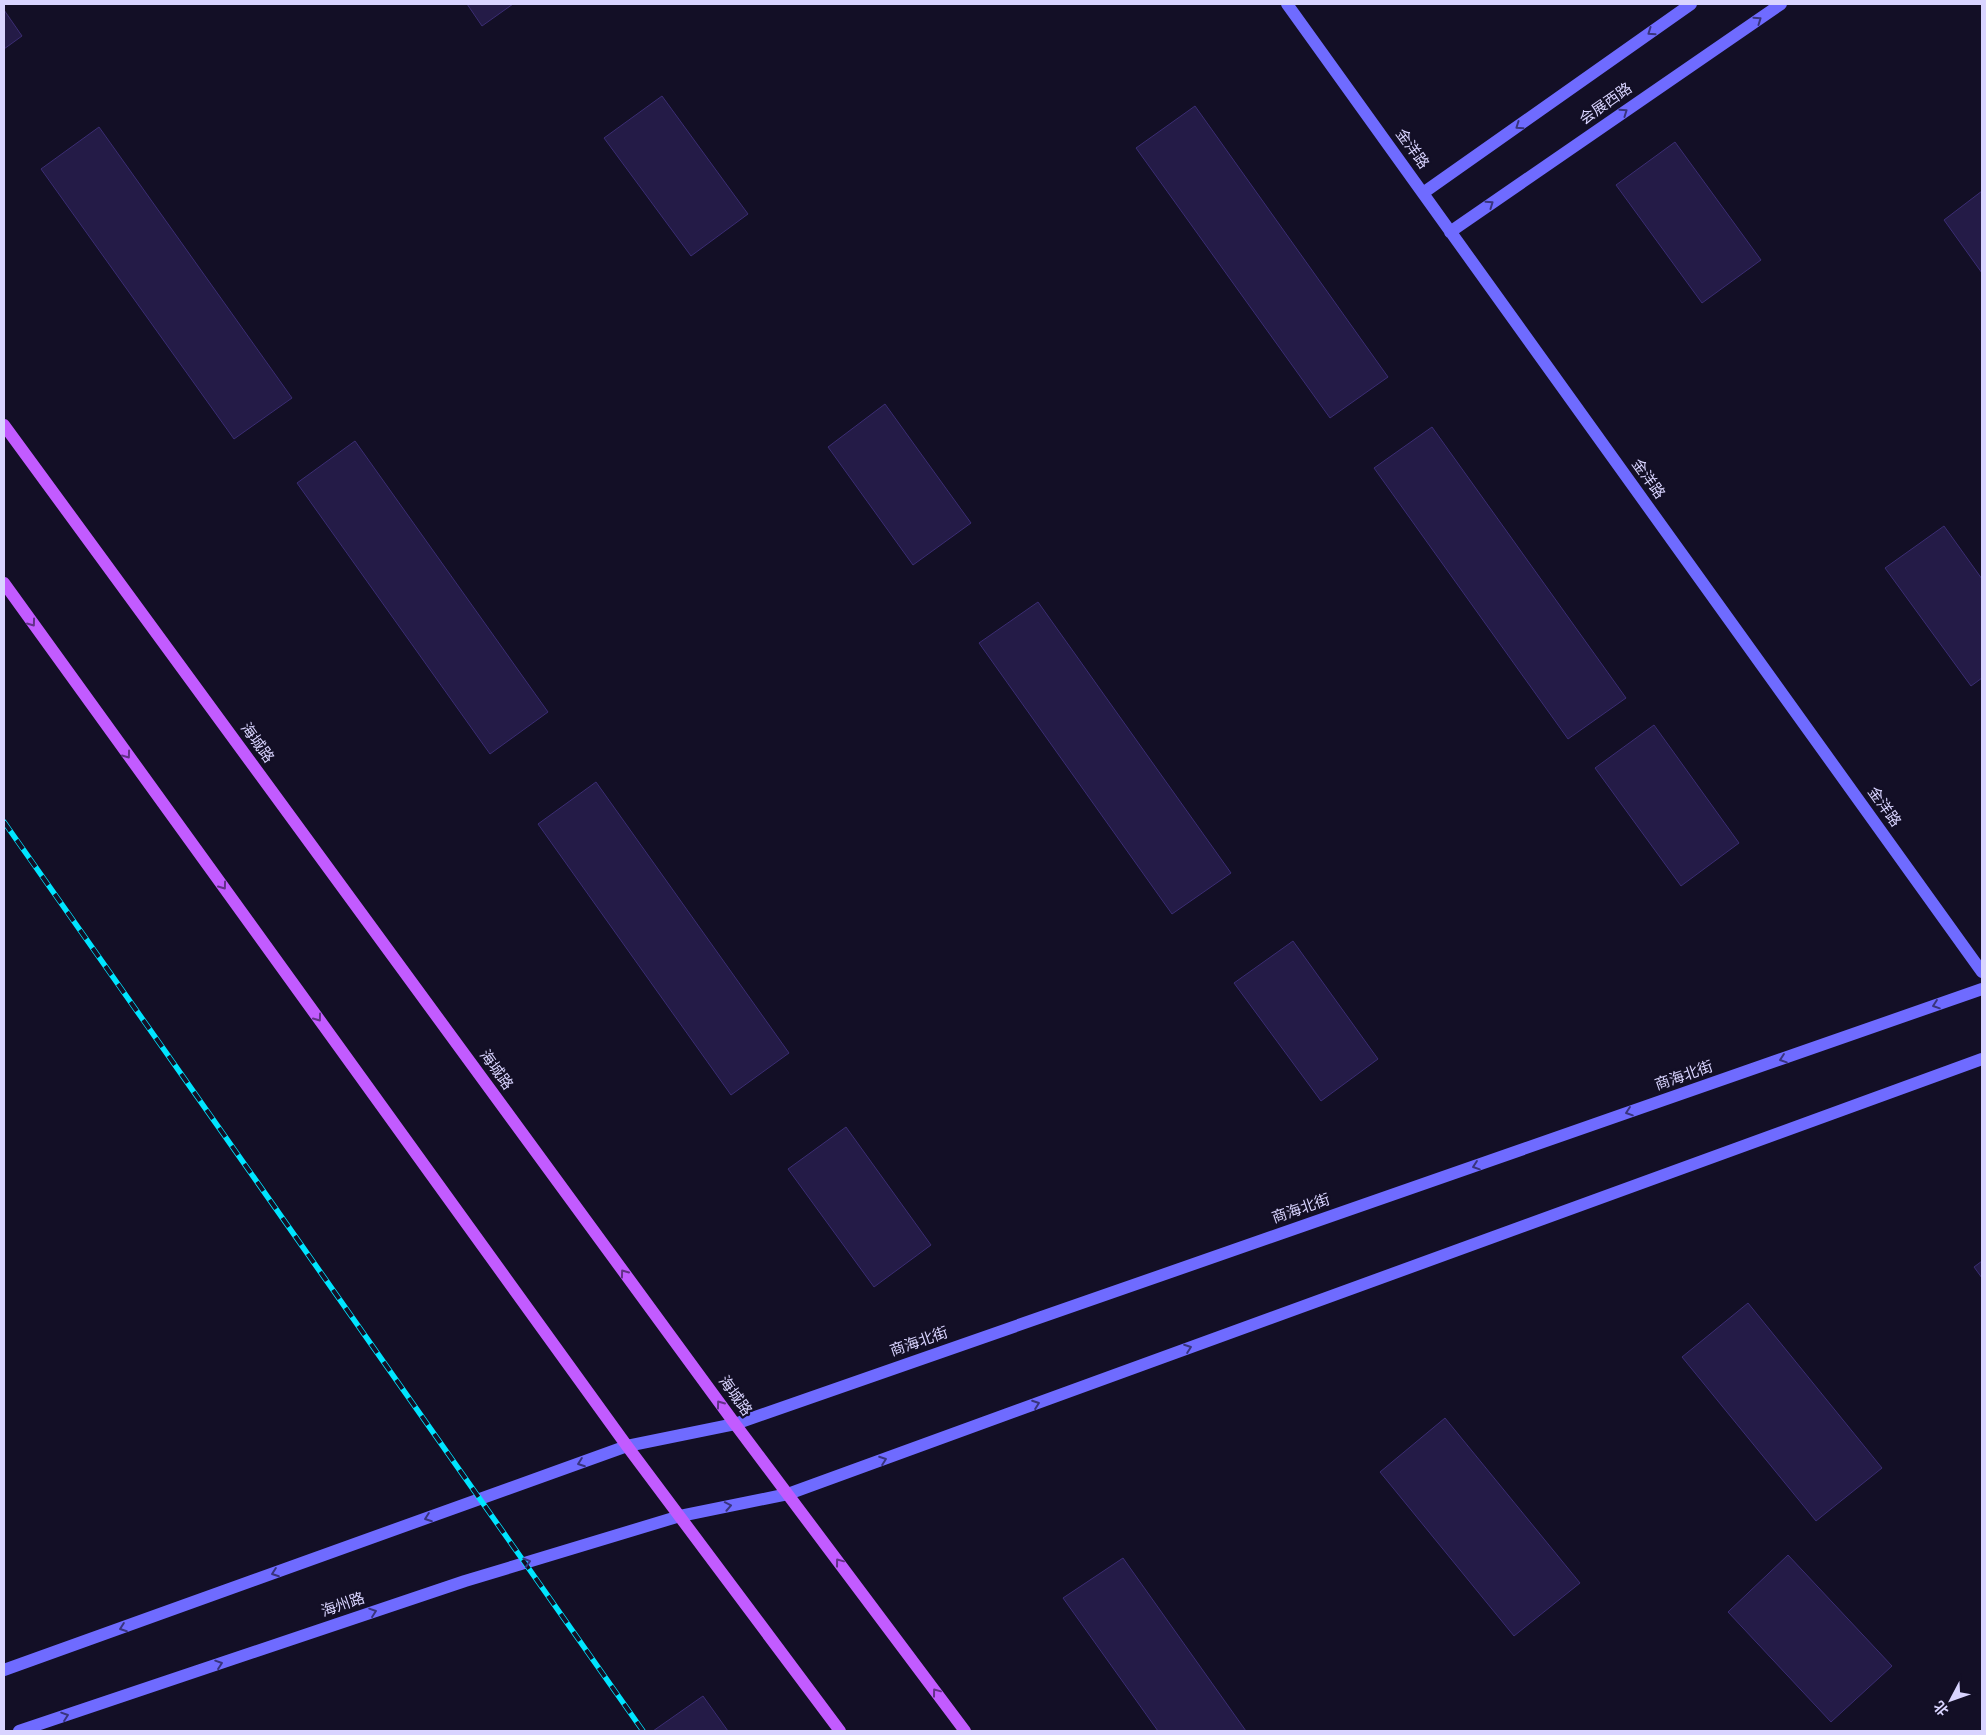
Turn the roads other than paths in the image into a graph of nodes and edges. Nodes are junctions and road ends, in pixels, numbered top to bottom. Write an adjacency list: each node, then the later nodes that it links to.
1 (1287, 4): 4 (main road, 金洋路)
2 (1691, 4): 4 (main road, one-way to 4)
3 (1781, 4): 5 (main road, 会展西路, one-way to 3)
4 (1423, 193): 5 (main road, 金洋路)
5 (1450, 232): 8 (main road, 金洋路)
6 (4, 425): 11 (main road, 海城路, one-way to 6)
7 (4, 583): 12 (main road, one-way to 12)
8 (1982, 972)
9 (1982, 989): 11 (main road, 商海北街, one-way to 11)
10 (1982, 1059): 13 (main road, one-way to 10)
11 (735, 1424): 12 (main road, 商海北街); 13 (main road, 海城路)
12 (627, 1446): 14 (main road); 15 (main road, one-way to 15)
13 (788, 1494): 14 (main road, one-way to 13); 18 (main road, 海城路, one-way to 13)
14 (680, 1516): 16 (main road, 海州路, one-way to 14); 17 (main road)
15 (4, 1670)
16 (19, 1731)
17 (840, 1731)
18 (965, 1731)

